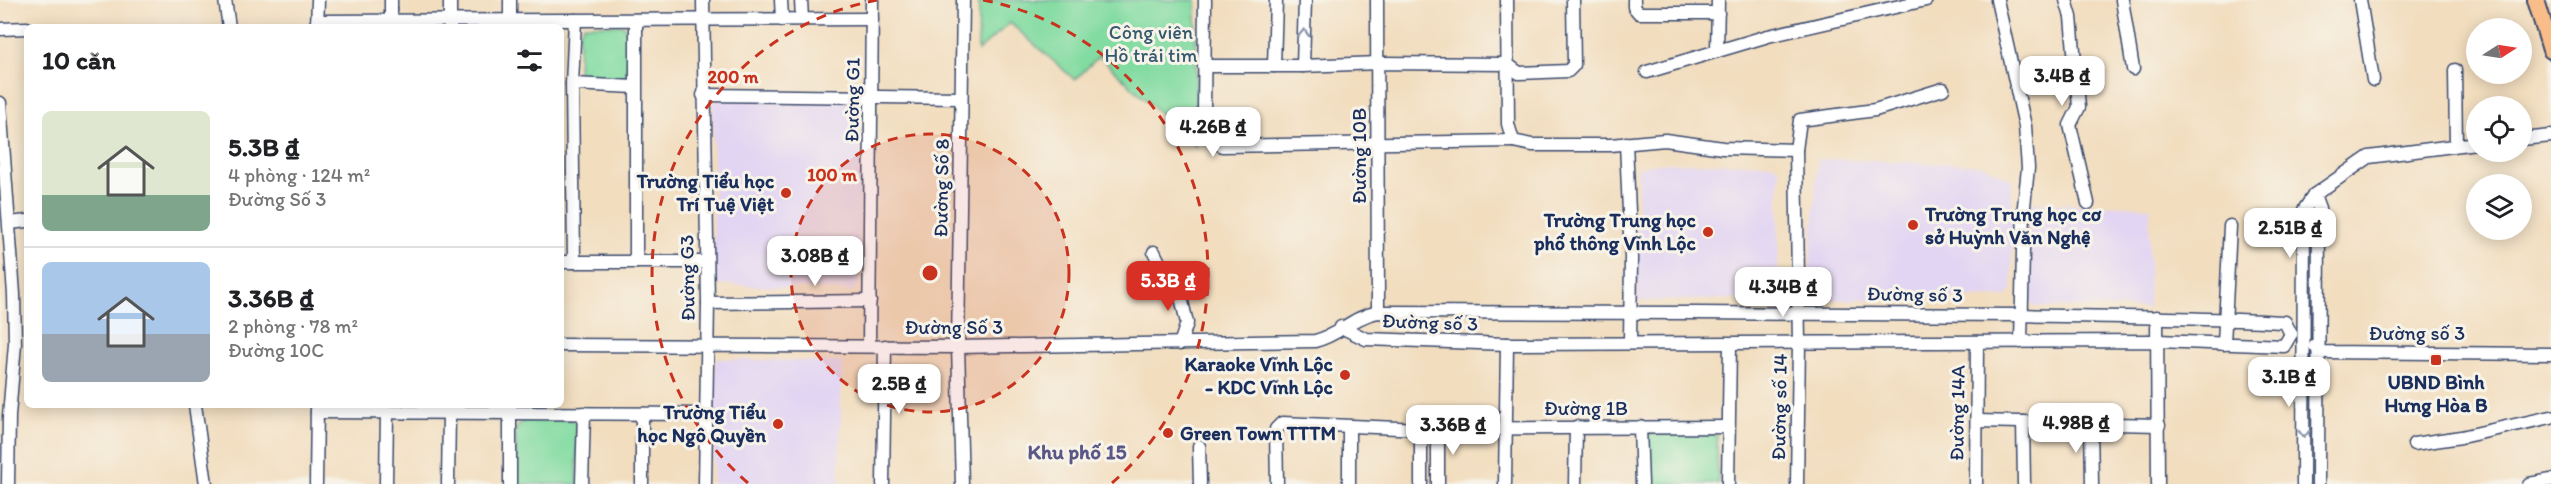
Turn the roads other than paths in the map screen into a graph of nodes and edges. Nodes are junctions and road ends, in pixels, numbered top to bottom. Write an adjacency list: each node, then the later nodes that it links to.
1 (225, 0): 32 (street)
2 (318, 0): 33 (street)
3 (392, 0): 34 (street)
4 (450, 0): 35 (street)
5 (510, 0): 36 (street)
6 (703, 0): 30 (street, Đường G3)
7 (781, 0): 31 (street)
8 (801, 0): 26 (street)
9 (873, 0): 27 (street, Đường G1)
10 (963, 0): 55 (street, Đường Số 8)
11 (1205, 0): 43 (street)
12 (1276, 0): 44 (street)
13 (1305, 0): 45 (street, one-way to 13)
14 (1377, 0): 41 (street, Đường 10B)
15 (1508, 0): 42 (street)
16 (1573, 0): 42 (street)
17 (1634, 0): 25 (street)
18 (1718, 0): 25 (street)
19 (1926, 0): 40 (street)
20 (1997, 0): 83 (street)
21 (2066, 0): 67 (street)
22 (2122, 0): 46 (street)
23 (2360, 0): 49 (street)
24 (2536, 0): 39 (main road)
25 (1718, 13): 40 (street)
26 (802, 19): 27 (street); 31 (street)
27 (872, 19): 54 (street, Đường G1)
28 (574, 20): 29 (street); 36 (street); 50 (street)
29 (636, 20): 30 (street); 51 (street)
30 (703, 20): 31 (street); 53 (street, Đường G3)
31 (782, 20)
32 (229, 24)
33 (317, 24): 34 (street)
34 (391, 24): 35 (street)
35 (450, 24): 36 (street)
36 (510, 24)
37 (24, 28): 38 (street)
38 (0, 29)
39 (2551, 50)
40 (1718, 51): 48 (street)
41 (1378, 63): 42 (street); 45 (street); 61 (street, Đường 10B)
42 (1507, 64): 59 (street)
43 (1204, 66): 44 (street); 61 (street)
44 (1274, 66): 45 (street)
45 (1303, 66)
46 (2133, 69)
47 (2455, 70): 63 (street)
48 (1647, 72)
49 (2373, 80)
50 (572, 84): 51 (street); 73 (street)
51 (635, 87): 74 (street)
52 (1943, 90): 64 (street, Đường số 14)
53 (703, 95): 54 (street); 75 (street, Đường G3)
54 (872, 96): 55 (street); 76 (street, Đường G1)
55 (961, 98): 101 (street, Đường Số 8)
56 (0, 103): 65 (street)
57 (2551, 136): 58 (street)
58 (2532, 138)
59 (1513, 141): 60 (street); 61 (street)
60 (1626, 143): 64 (street); 82 (street)
61 (1378, 144): 80 (street, Đường 10B)
62 (2466, 144): 63 (street)
63 (2456, 145): 66 (street)
64 (1796, 150): 81 (street, Đường số 14)
65 (3, 176): 69 (street)
66 (2313, 195): 77 (street); 78 (street)
67 (2088, 203)
68 (24, 221): 69 (street)
69 (10, 222): 72 (street)
70 (2230, 226): 85 (street)
71 (1154, 252): 94 (street)
72 (6, 258): 106 (street)
73 (567, 262): 74 (street)
74 (636, 262): 75 (street)
75 (706, 262): 79 (street, Đường G3)
76 (870, 301): 79 (street); 99 (street, Đường G1)
77 (2320, 301): 78 (street); 103 (street)
78 (2305, 302): 87 (street)
79 (708, 303): 102 (street, Đường G3)
80 (1378, 312): 82 (street, Đường số 3); 86 (street, Đường số 3)
81 (1798, 312): 82 (street, Đường số 3); 83 (street, Đường số 3); 93 (street, Đường số 14)
82 (1629, 314): 90 (street)
83 (2020, 316): 84 (street, Đường số 3); 92 (street)
84 (2157, 318): 85 (street, Đường số 3); 89 (street)
85 (2224, 319): 88 (street, Đường số 3); 97 (street)
86 (1341, 327): 94 (street, Đường Số 3); 95 (street, Đường số 3)
87 (2305, 333): 88 (street, Đường số 3); 103 (street); 108 (street)
88 (2291, 334): 97 (street, Đường số 3)
89 (2158, 341): 92 (street, Đường số 3); 97 (street, Đường số 3); 121 (street)
90 (1629, 342): 95 (street, Đường số 3); 96 (street, Đường số 3)
91 (1977, 342): 92 (street, Đường số 3); 93 (street, Đường số 3); 118 (street, Đường 14A)
92 (2021, 342)
93 (1799, 343): 96 (street, Đường số 3); 152 (street, Đường số 14)
94 (1180, 344): 101 (street, Đường Số 3)
95 (1507, 344): 125 (street)
96 (1730, 344): 124 (street)
97 (2224, 344)
98 (564, 345): 102 (street, Đường Số 3)
99 (869, 345): 100 (street, Đường Số 3); 102 (street, Đường Số 3)
100 (885, 346): 101 (street, Đường Số 3); 141 (street)
101 (957, 347): 142 (street, Đường Số 8)
102 (707, 348): 116 (street, Đường G3)
103 (2320, 352): 104 (street, Đường số 3); 109 (street)
104 (2551, 354)
105 (0, 357): 106 (street)
106 (14, 358): 132 (street)
107 (195, 408): 133 (street)
108 (2304, 408): 109 (street); 158 (street, one-way to 158)
109 (2319, 408): 159 (street)
110 (317, 409): 112 (street); 134 (street)
111 (510, 409): 113 (street); 114 (street); 137 (street)
112 (387, 412): 113 (street); 135 (street)
113 (449, 413): 136 (street)
114 (584, 413): 115 (street); 138 (street)
115 (642, 414): 116 (street); 139 (street)
116 (704, 414): 140 (street, Đường G3)
117 (2551, 417): 129 (street)
118 (1977, 421): 119 (street); 153 (street, Đường 14A)
119 (2023, 422): 120 (street); 154 (street)
120 (2091, 423): 121 (street); 155 (street)
121 (2159, 425): 156 (street)
122 (1349, 427): 127 (street, Đường 1B); 144 (street, Đường 1B); 145 (street)
123 (1640, 427): 124 (street, Đường 1B); 126 (street, Đường 1B); 150 (street)
124 (1728, 427): 151 (street)
125 (1504, 428): 126 (street, Đường 1B); 128 (street, Đường 1B); 148 (street)
126 (1576, 428): 149 (street)
127 (1421, 429): 128 (street, Đường 1B); 146 (street)
128 (1438, 429): 147 (street)
129 (2414, 444)
130 (1199, 447): 143 (street)
131 (2551, 480): 160 (street)
132 (8, 484)
133 (206, 484)
134 (316, 484)
135 (386, 484)
136 (448, 484)
137 (510, 484)
138 (582, 484)
139 (642, 484)
140 (705, 484)
141 (883, 484)
142 (962, 484)
143 (1200, 484)
144 (1277, 484)
145 (1350, 484)
146 (1421, 484)
147 (1438, 484)
148 (1505, 484)
149 (1575, 484)
150 (1642, 484)
151 (1728, 484)
152 (1797, 484)
153 (1976, 484)
154 (2024, 484)
155 (2092, 484)
156 (2158, 484): 157 (street)
157 (2167, 484)
158 (2303, 484)
159 (2318, 484)
160 (2529, 484)

